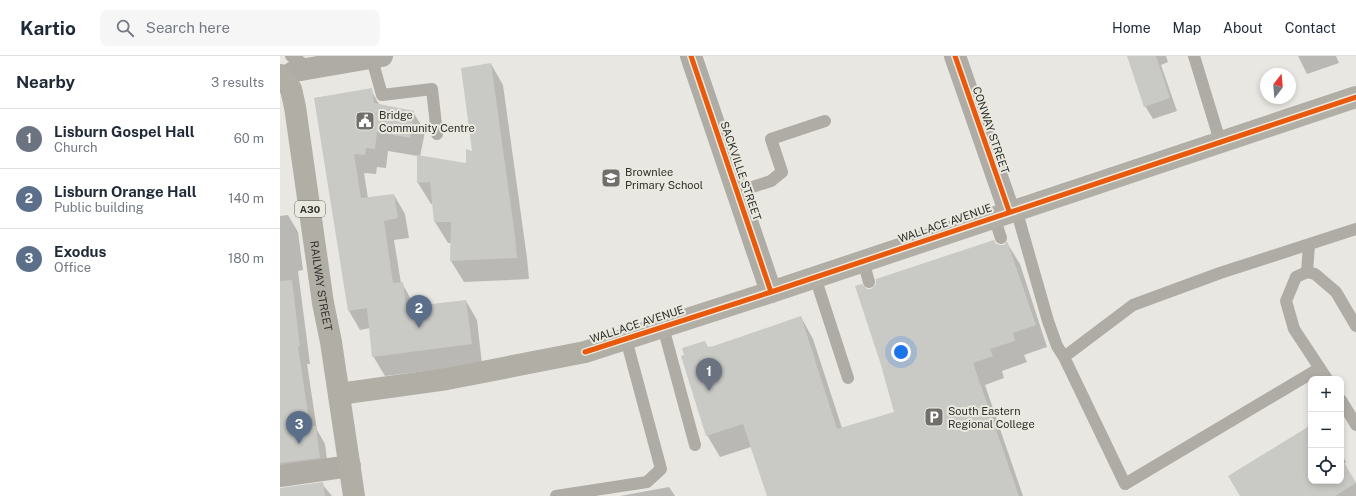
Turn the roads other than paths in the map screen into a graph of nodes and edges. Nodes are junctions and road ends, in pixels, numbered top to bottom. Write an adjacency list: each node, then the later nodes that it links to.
1 (290, 56): 6 (lane)
2 (691, 56): 12 (street, SACKVILLE STREET)
3 (955, 56): 13 (street, CONWAY STREET)
4 (1194, 56): 11 (lane)
5 (377, 57): 6 (street); 10 (lane)
6 (311, 69): 7 (street)
7 (282, 77): 29 (main road, RAILWAY STREET / A30)
8 (1356, 97): 11 (main road, WALLACE AVENUE)
9 (825, 121): 12 (lane)
10 (437, 134)
11 (1220, 142): 13 (main road, WALLACE AVENUE)
12 (737, 192): 21 (street, SACKVILLE STREET)
13 (1006, 212): 15 (lane); 17 (main road, WALLACE AVENUE); 25 (lane)
14 (1356, 229): 16 (lane)
15 (1001, 238)
16 (1309, 245): 18 (lane); 25 (lane)
17 (863, 261): 19 (main road, WALLACE AVENUE); 20 (lane)
18 (1307, 272): 22 (lane); 26 (lane)
19 (815, 277): 21 (main road, WALLACE AVENUE); 28 (lane)
20 (869, 282)
21 (771, 292): 23 (main road, WALLACE AVENUE)
22 (1356, 326)
23 (663, 327): 24 (main road, WALLACE AVENUE); 32 (lane)
24 (626, 339): 29 (main road, WALLACE AVENUE); 36 (lane)
25 (1064, 357): 26 (lane)
26 (1320, 368): 27 (lane)
27 (1325, 376)
28 (848, 378)
29 (339, 394): 33 (main road, RAILWAY STREET / A30)
30 (1344, 405): 31 (lane)
31 (1356, 425)
32 (695, 445)
33 (350, 466): 34 (street); 35 (main road, RAILWAY STREET / A30)
34 (280, 476)
35 (354, 496)
36 (556, 496)

